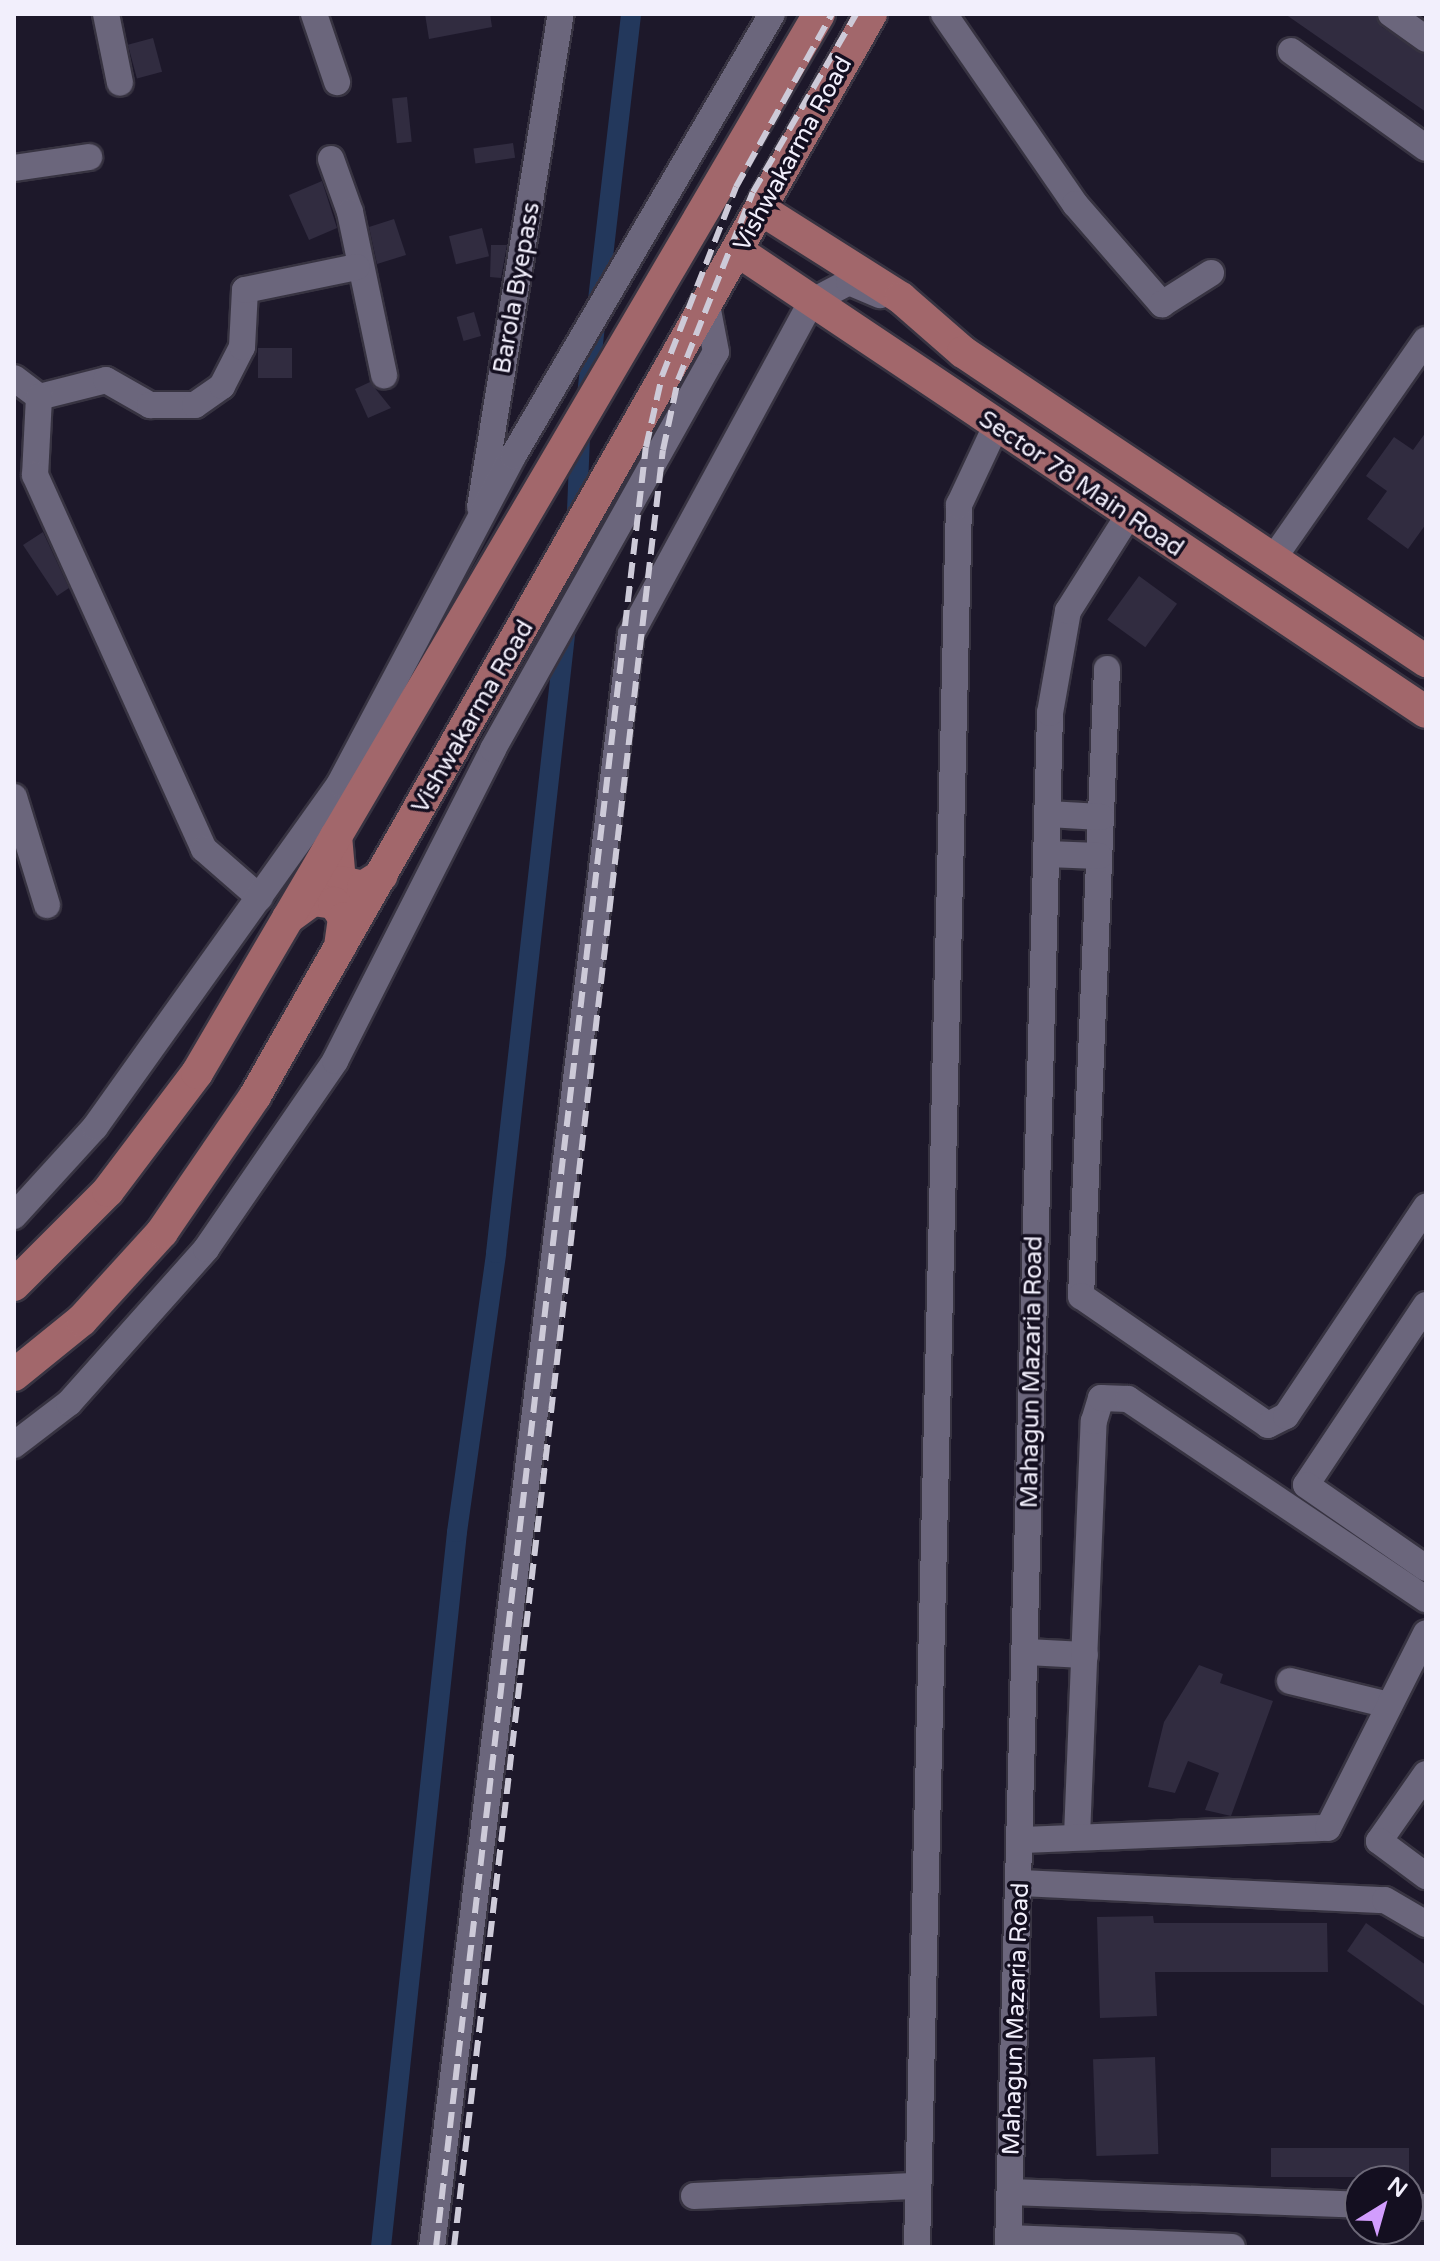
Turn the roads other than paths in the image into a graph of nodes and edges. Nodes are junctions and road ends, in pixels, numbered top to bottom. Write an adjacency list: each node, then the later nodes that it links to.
1 (106, 14): 12 (street)
2 (314, 14): 11 (street)
3 (561, 14): 30 (street, Barola Byepass)
4 (772, 14): 30 (street)
5 (819, 14): 31 (main road, Vishwakarma Road)
6 (871, 14): 17 (main road, Vishwakarma Road)
7 (944, 14): 20 (street)
8 (1391, 14): 9 (street)
9 (1426, 39)
10 (1291, 51): 13 (street)
11 (337, 82)
12 (120, 83)
13 (1426, 148)
14 (89, 157): 16 (street)
15 (331, 159): 19 (street)
16 (14, 168)
17 (762, 210): 18 (main road, Vishwakarma Road); 21 (main road, Sector 78 Main Road)
18 (738, 251): 22 (main road, Sector 78 Main Road); 24 (main road, Vishwakarma Road)
19 (357, 267): 25 (street); 27 (street)
20 (1211, 273)
21 (901, 298): 22 (street); 32 (main road, Sector 78 Main Road)
22 (811, 302): 28 (main road, Sector 78 Main Road); 75 (street)
23 (1426, 340): 32 (street)
24 (701, 348): 44 (main road, Vishwakarma Road); 54 (street)
25 (384, 375)
26 (14, 378): 27 (street)
27 (39, 397): 45 (street)
28 (996, 426): 29 (main road, Sector 78 Main Road); 68 (street)
29 (1128, 516): 35 (main road, Sector 78 Main Road); 39 (street, Mahagun Mazaria Road)
30 (478, 522): 31 (street); 45 (street)
31 (500, 556): 41 (main road, Vishwakarma Road)
32 (1273, 559): 33 (main road, Sector 78 Main Road)
33 (1384, 633): 34 (main road, Sector 78 Main Road); 35 (main road)
34 (1426, 661)
35 (1359, 668): 37 (main road, Sector 78 Main Road)
36 (1107, 669): 40 (street)
37 (1426, 712)
38 (14, 797): 46 (street)
39 (1048, 814): 40 (street); 42 (street, Mahagun Mazaria Road)
40 (1101, 817): 43 (street)
41 (336, 836): 44 (main road); 47 (main road, Vishwakarma Road)
42 (1047, 854): 43 (street); 58 (street, Mahagun Mazaria Road)
43 (1099, 856): 49 (street)
44 (382, 875): 48 (main road, Vishwakarma Road)
45 (260, 898): 50 (street)
46 (47, 905)
47 (288, 918): 48 (main road); 51 (main road, Vishwakarma Road)
48 (340, 947): 53 (main road, Vishwakarma Road)
49 (1426, 1207)
50 (14, 1216)
51 (14, 1285)
52 (1426, 1305): 55 (street)
53 (14, 1375)
54 (14, 1445)
55 (1426, 1568)
56 (1426, 1599): 59 (street)
57 (1426, 1633): 61 (street)
58 (1026, 1652): 59 (street); 64 (street, Mahagun Mazaria Road)
59 (1085, 1655): 63 (street)
60 (1290, 1681): 61 (street)
61 (1389, 1705): 63 (street)
62 (1426, 1774): 65 (street)
63 (1077, 1836): 64 (street)
64 (1023, 1840): 66 (street, Mahagun Mazaria Road)
65 (1426, 1876)
66 (1021, 1883): 67 (street); 69 (street, Mahagun Mazaria Road)
67 (1426, 1924)
68 (918, 2186): 70 (street); 76 (street)
69 (1010, 2192): 71 (street); 72 (street, Mahagun Mazaria Road)
70 (694, 2196)
71 (1344, 2204)
72 (1008, 2242): 73 (street)
73 (1051, 2243): 74 (street)
74 (1161, 2245): 77 (street)
75 (432, 2247)
76 (917, 2247)
77 (1232, 2247)

